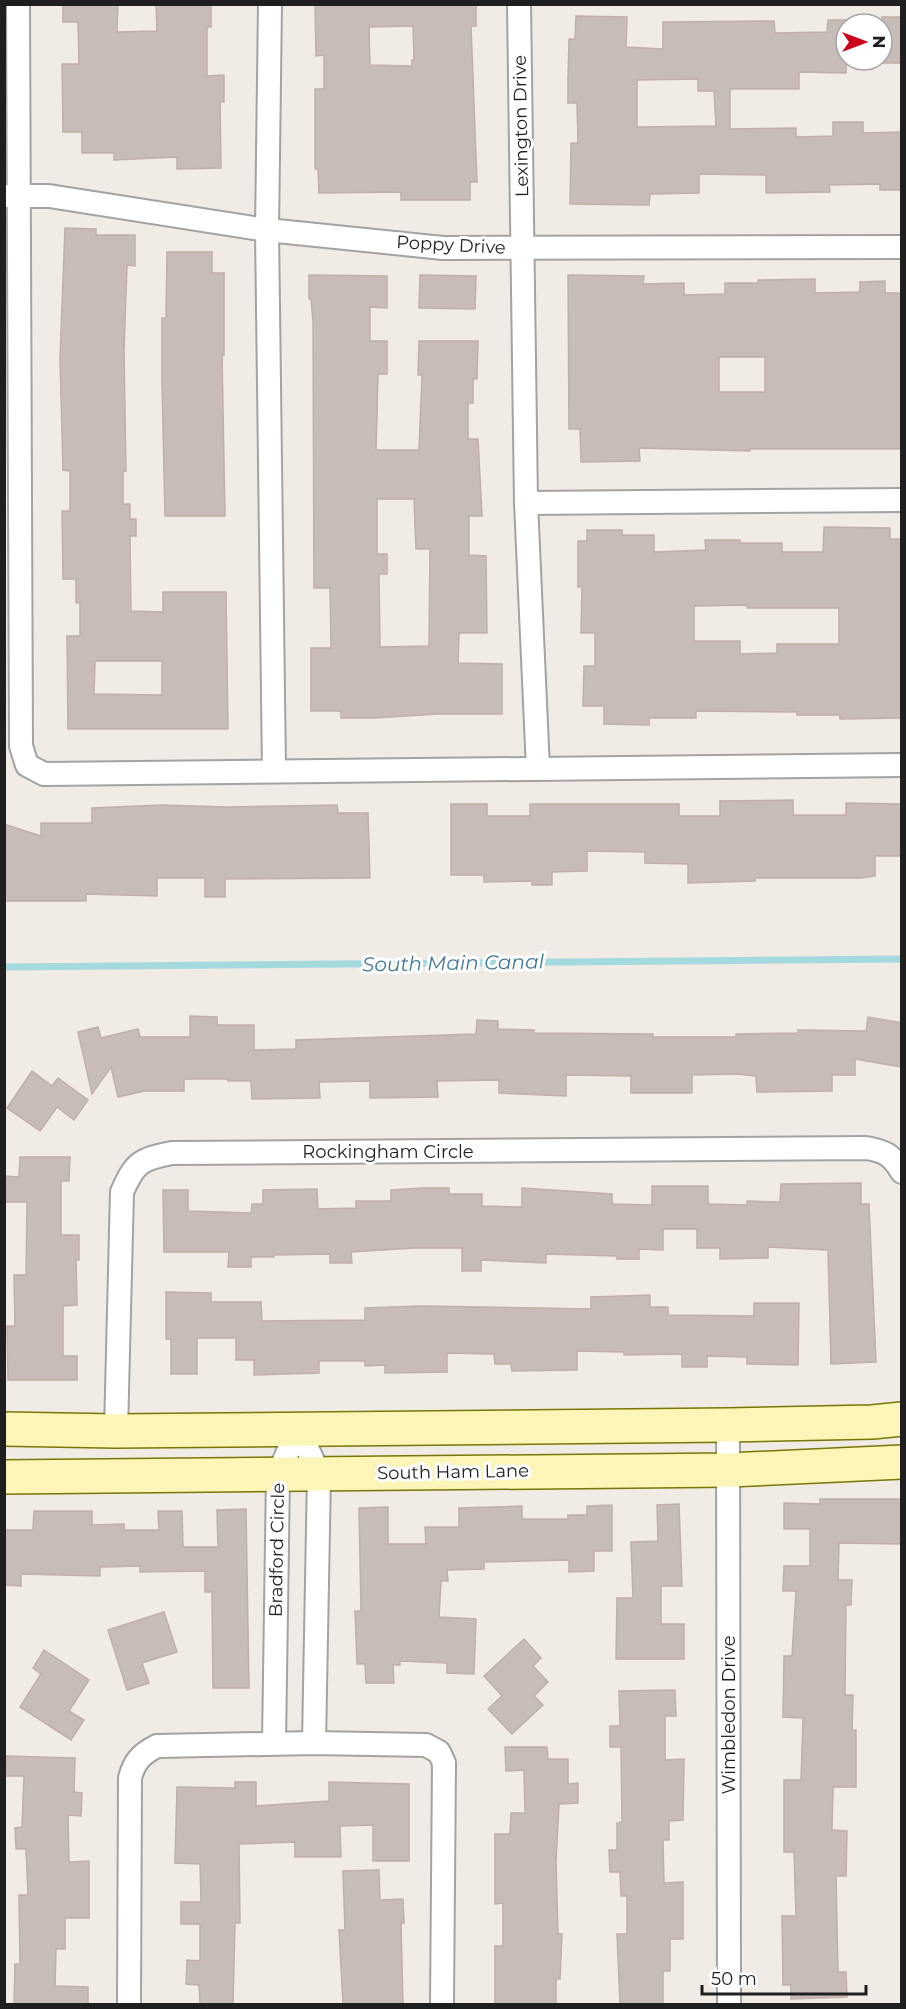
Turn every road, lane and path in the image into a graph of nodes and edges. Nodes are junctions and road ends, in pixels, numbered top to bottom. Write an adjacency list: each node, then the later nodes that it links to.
1 (18, 4): 4 (street)
2 (270, 4): 5 (street)
3 (519, 4): 7 (street, Lexington Drive)
4 (12, 196): 5 (street, Poppy Drive); 12 (street)
5 (267, 230): 7 (street, Poppy Drive); 12 (street)
6 (902, 247): 7 (street, Poppy Drive)
7 (523, 248): 9 (street, Lexington Drive)
8 (902, 500): 9 (street)
9 (526, 504): 11 (street, Lexington Drive)
10 (902, 765): 11 (street)
11 (538, 769): 12 (street)
12 (274, 771)
13 (902, 1172): 18 (street, Rockingham Circle)
14 (902, 1419): 15 (main road)
15 (728, 1425): 16 (main road); 20 (street, Wimbledon Drive)
16 (298, 1428): 18 (main road); 21 (street); 22 (street, Bradford Circle)
17 (4, 1429): 18 (main road)
18 (116, 1431)
19 (902, 1462): 20 (main road, South Ham Lane)
20 (729, 1470): 21 (main road, South Ham Lane); 28 (street, Wimbledon Drive)
21 (319, 1474): 22 (main road, South Ham Lane); 25 (street)
22 (278, 1475): 23 (main road, South Ham Lane); 24 (street, Bradford Circle)
23 (4, 1477)
24 (274, 1743): 25 (street); 26 (street)
25 (314, 1743): 27 (street)
26 (129, 2004)
27 (442, 2004)
28 (729, 2004)

